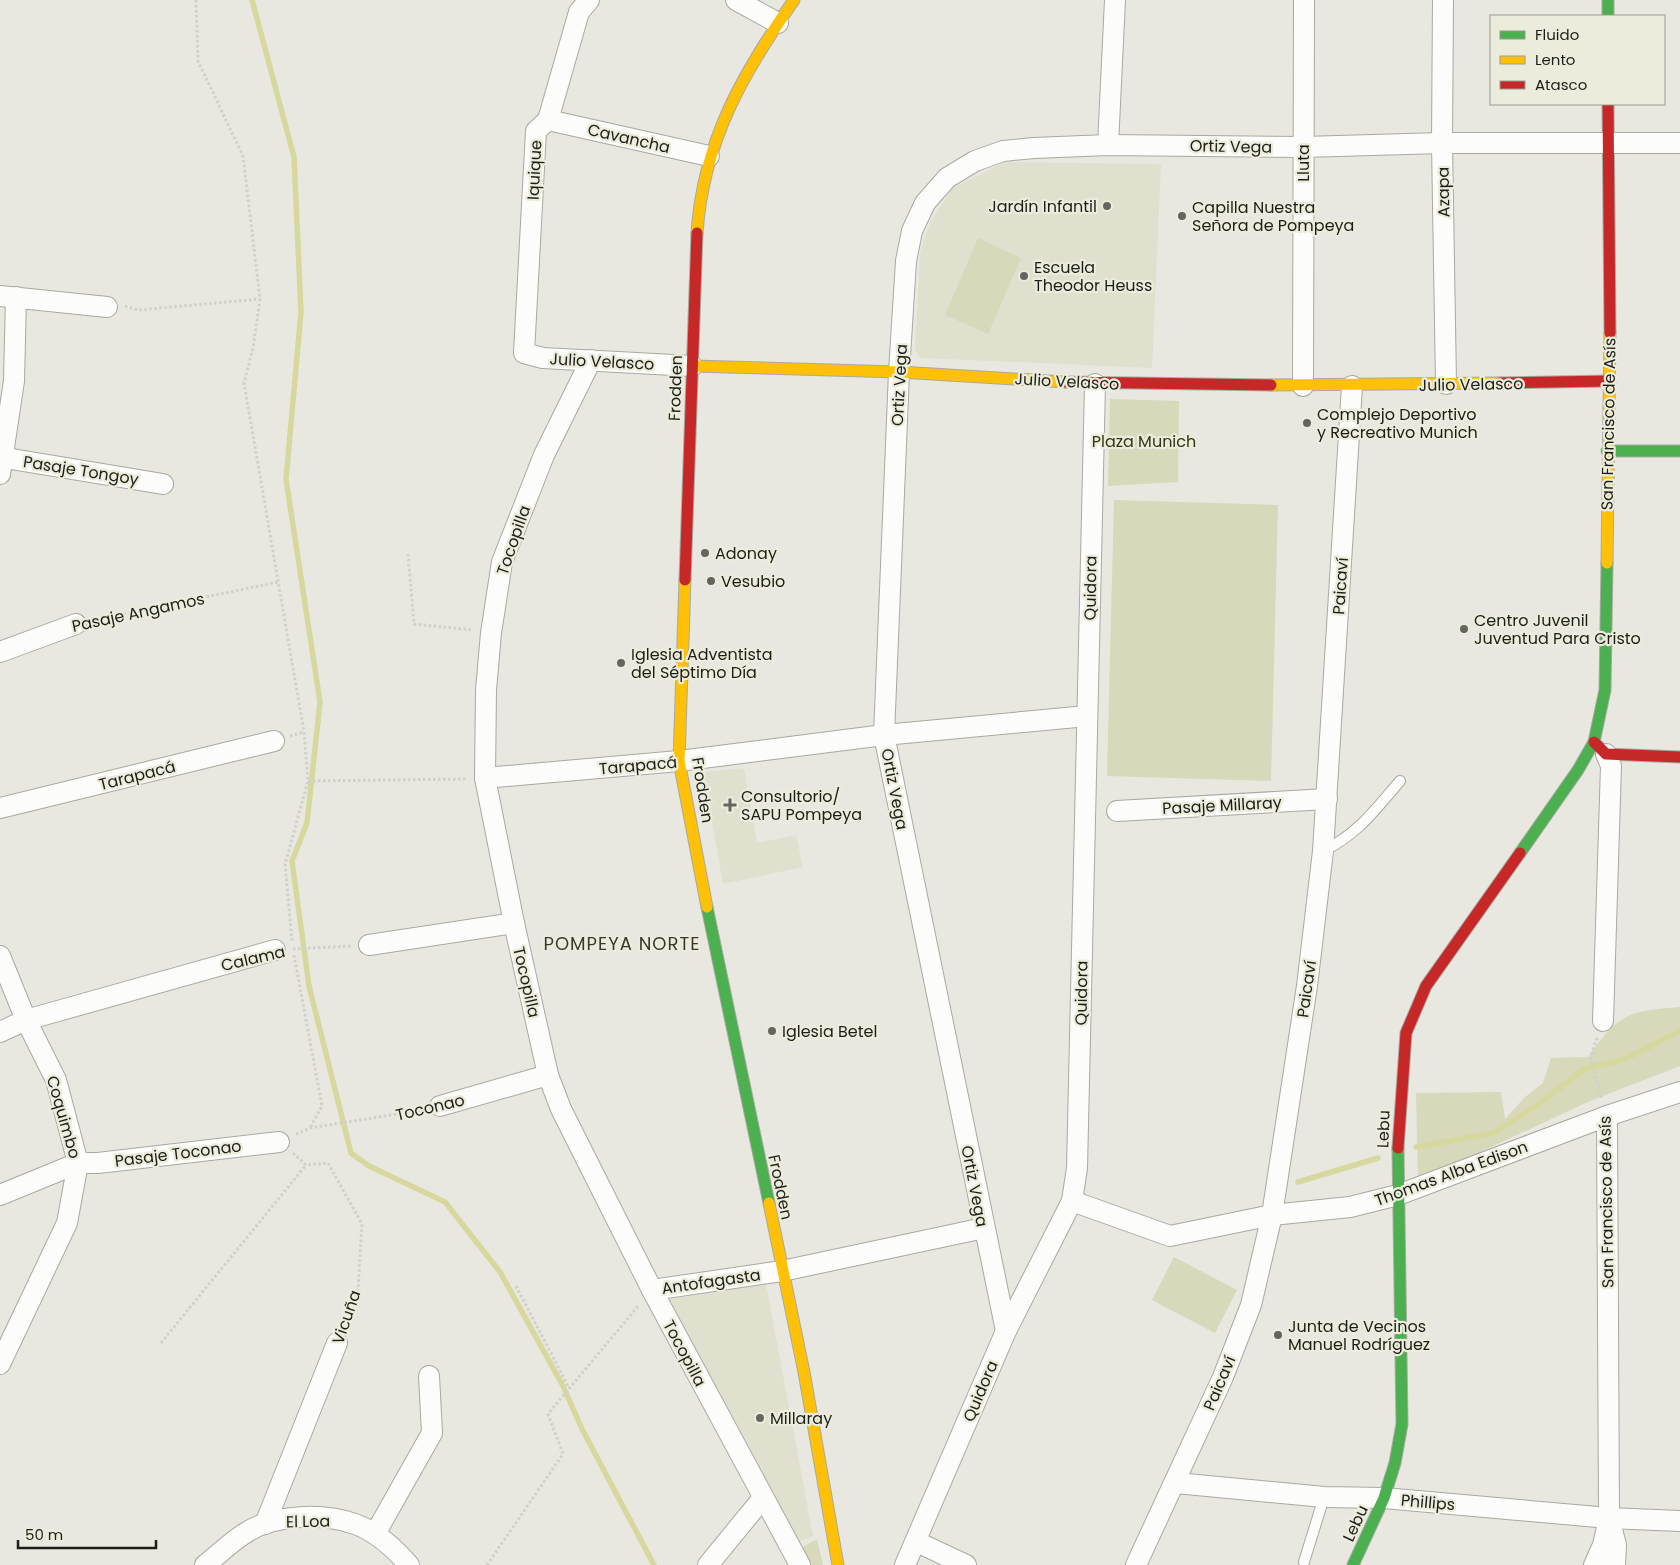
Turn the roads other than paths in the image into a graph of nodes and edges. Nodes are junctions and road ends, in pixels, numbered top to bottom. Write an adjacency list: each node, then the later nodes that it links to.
1 (589, 0): 11 (street, Iquique)
2 (736, 0): 9 (street)
3 (794, 0): 9 (street, Frodden)
4 (1115, 0): 15 (street)
5 (1304, 0): 16 (street, Lluta)
6 (1443, 0): 13 (street, Azapa)
7 (1608, 0): 8 (street)
8 (1608, 15)
9 (778, 22): 17 (street, Frodden)
10 (1608, 105): 12 (street, San Francisco de Asís)
11 (548, 120): 17 (street, Cavancha); 20 (street, Iquique)
12 (1608, 142): 13 (street, Ortiz Vega); 14 (street, Ortiz Vega); 24 (street, San Francisco de Asís)
13 (1442, 143): 16 (street, Ortiz Vega); 26 (street, Azapa)
14 (1680, 144)
15 (1108, 145): 16 (street, Ortiz Vega); 23 (street, Ortiz Vega)
16 (1303, 147): 27 (street, Lluta)
17 (709, 156): 22 (street, Frodden)
18 (8, 297): 19 (street); 31 (street)
19 (114, 306)
20 (524, 353): 21 (street, Julio Velasco)
21 (591, 360): 22 (street, Julio Velasco); 41 (street, Tocopilla)
22 (692, 366): 23 (street, Julio Velasco); 40 (street, Frodden)
23 (898, 372): 25 (street, Julio Velasco); 36 (street, Ortiz Vega)
24 (1610, 381): 26 (street, Julio Velasco); 29 (street, San Francisco de Asís)
25 (1095, 384): 27 (street, Julio Velasco); 35 (street, Quidora)
26 (1446, 384): 28 (street, Julio Velasco)
27 (1303, 386): 28 (street, Julio Velasco)
28 (1352, 386): 43 (street, Paicaví)
29 (1607, 451): 30 (street); 38 (street, San Francisco de Asís)
30 (1680, 451)
31 (1, 463): 32 (street, Pasaje Tongoy)
32 (163, 484)
33 (76, 624): 34 (street, Pasaje Angamos)
34 (0, 652)
35 (1087, 716): 36 (street, Tarapacá); 62 (street, Quidora)
36 (884, 735): 40 (street, Tarapacá); 64 (street, Ortiz Vega)
37 (274, 741): 44 (street, Tarapacá)
38 (1600, 748): 39 (street); 52 (street, San Francisco de Asís); 61 (street, Lebu)
39 (1680, 757)
40 (680, 761): 41 (street, Tarapacá); 65 (street, Frodden)
41 (485, 778): 47 (street, Tocopilla)
42 (1400, 781): 46 (lane)
43 (1327, 799): 45 (street, Pasaje Millaray); 46 (street, Paicaví)
44 (0, 808)
45 (1117, 810)
46 (1322, 850): 63 (street, Paicaví)
47 (514, 923): 48 (street); 54 (street, Tocopilla)
48 (368, 945)
49 (284, 949): 51 (street, Calama)
50 (0, 956): 51 (street, Coquimbo)
51 (26, 1020): 53 (street, Calama); 59 (street, Coquimbo)
52 (1603, 1021)
53 (0, 1032)
54 (548, 1075): 56 (street, Toconao); 66 (street, Tocopilla)
55 (1680, 1092): 57 (street, Thomas Alba Edison)
56 (440, 1106)
57 (1607, 1116): 61 (street, Thomas Alba Edison); 75 (street, San Francisco de Asís)
58 (279, 1142): 59 (street, Pasaje Toconao)
59 (78, 1163): 60 (street); 69 (street, Coquimbo)
60 (0, 1195)
61 (1398, 1195): 63 (street, Thomas Alba Edison); 73 (street, Lebu)
62 (1072, 1201): 63 (street, Thomas Alba Edison); 67 (street, Quidora)
63 (1272, 1215): 71 (street, Paicaví)
64 (984, 1228): 65 (street, Antofagasta); 67 (street, Ortiz Vega)
65 (782, 1271): 66 (street, Antofagasta); 86 (street, Frodden)
66 (652, 1290): 74 (street, Tocopilla)
67 (1006, 1331): 79 (street, Quidora)
68 (337, 1343): 77 (street, Vicuña)
69 (0, 1364)
70 (429, 1376): 78 (street)
71 (1176, 1483): 72 (street, Phillips); 89 (street, Paicaví)
72 (1324, 1497): 73 (street, Phillips); 81 (lane)
73 (1384, 1498): 75 (street, Phillips); 90 (street, Lebu)
74 (762, 1499): 84 (street); 85 (street, Tocopilla)
75 (1609, 1518): 76 (street, Phillips); 91 (street); 92 (street, San Francisco de Asís)
76 (1680, 1521)
77 (265, 1524): 78 (street, El Loa); 80 (street, El Loa)
78 (375, 1534): 83 (street, El Loa)
79 (917, 1542): 87 (street, Quidora); 88 (street)
80 (224, 1559): 82 (street, El Loa)
81 (1304, 1562)
82 (205, 1565)
83 (409, 1565)
84 (708, 1565)
85 (800, 1565)
86 (838, 1565)
87 (905, 1565)
88 (966, 1565)
89 (1136, 1565)
90 (1353, 1565)
91 (1594, 1565)
92 (1615, 1565)

